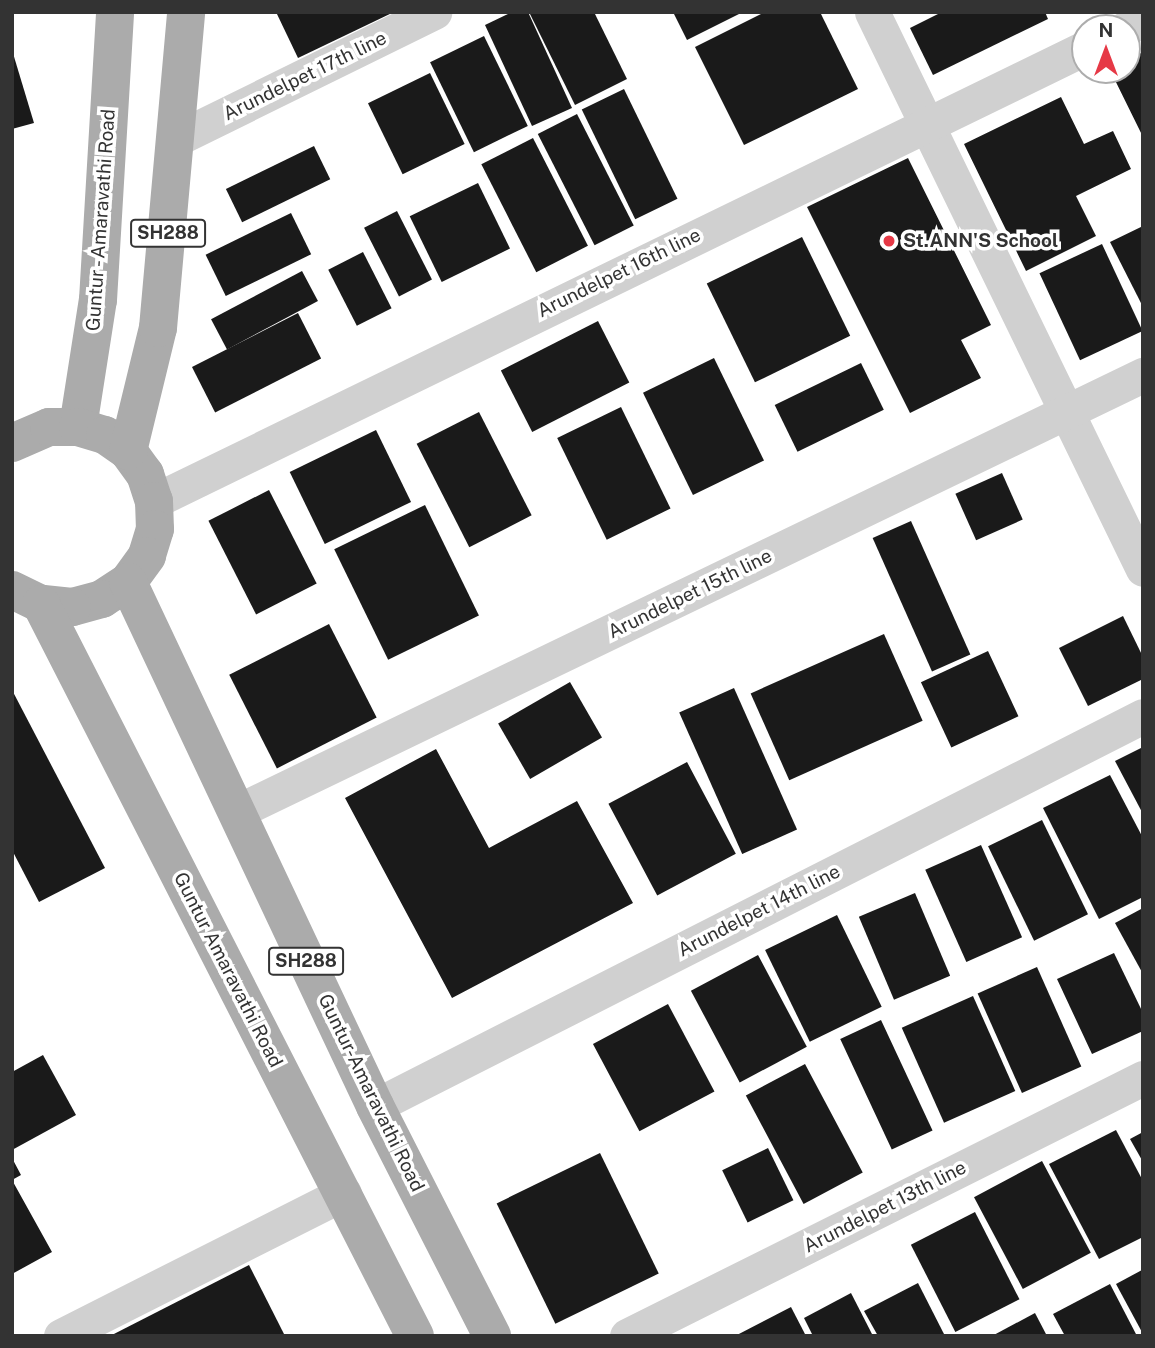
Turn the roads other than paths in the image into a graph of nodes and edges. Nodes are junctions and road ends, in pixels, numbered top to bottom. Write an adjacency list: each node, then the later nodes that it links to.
1 (116, 12): 10 (main road, Guntur - Amaravathi Road / SH288)
2 (186, 12): 7 (main road, SH288)
3 (434, 12): 7 (street, Arundelpet 17th line)
4 (872, 12): 6 (street)
5 (1071, 55): 6 (street, Arundelpet 16th line)
6 (927, 123): 9 (street); 13 (street, Arundelpet 16th line)
7 (176, 139): 12 (main road, SH288)
8 (1143, 375): 9 (street, Arundelpet 15th line)
9 (1064, 414): 14 (street); 18 (street, Arundelpet 15th line)
10 (78, 426): 11 (main road); 12 (main road)
11 (15, 433)
12 (128, 451): 13 (main road)
13 (154, 501): 15 (main road)
14 (1143, 569)
15 (128, 582): 16 (main road); 18 (main road, Guntur-Amaravathi Road / SH288)
16 (27, 597): 21 (main road, Guntur Amaravathi Road)
17 (1143, 716): 20 (street, Arundelpet 14th line)
18 (236, 812): 20 (main road, Guntur-Amaravathi Road / SH288)
19 (1143, 1078): 25 (street, Arundelpet 13th line)
20 (375, 1106): 24 (main road, Guntur-Amaravathi Road / SH288)
21 (344, 1193): 22 (street); 23 (main road, Guntur Amaravathi Road)
22 (61, 1336)
23 (415, 1336)
24 (492, 1336)
25 (627, 1336)

